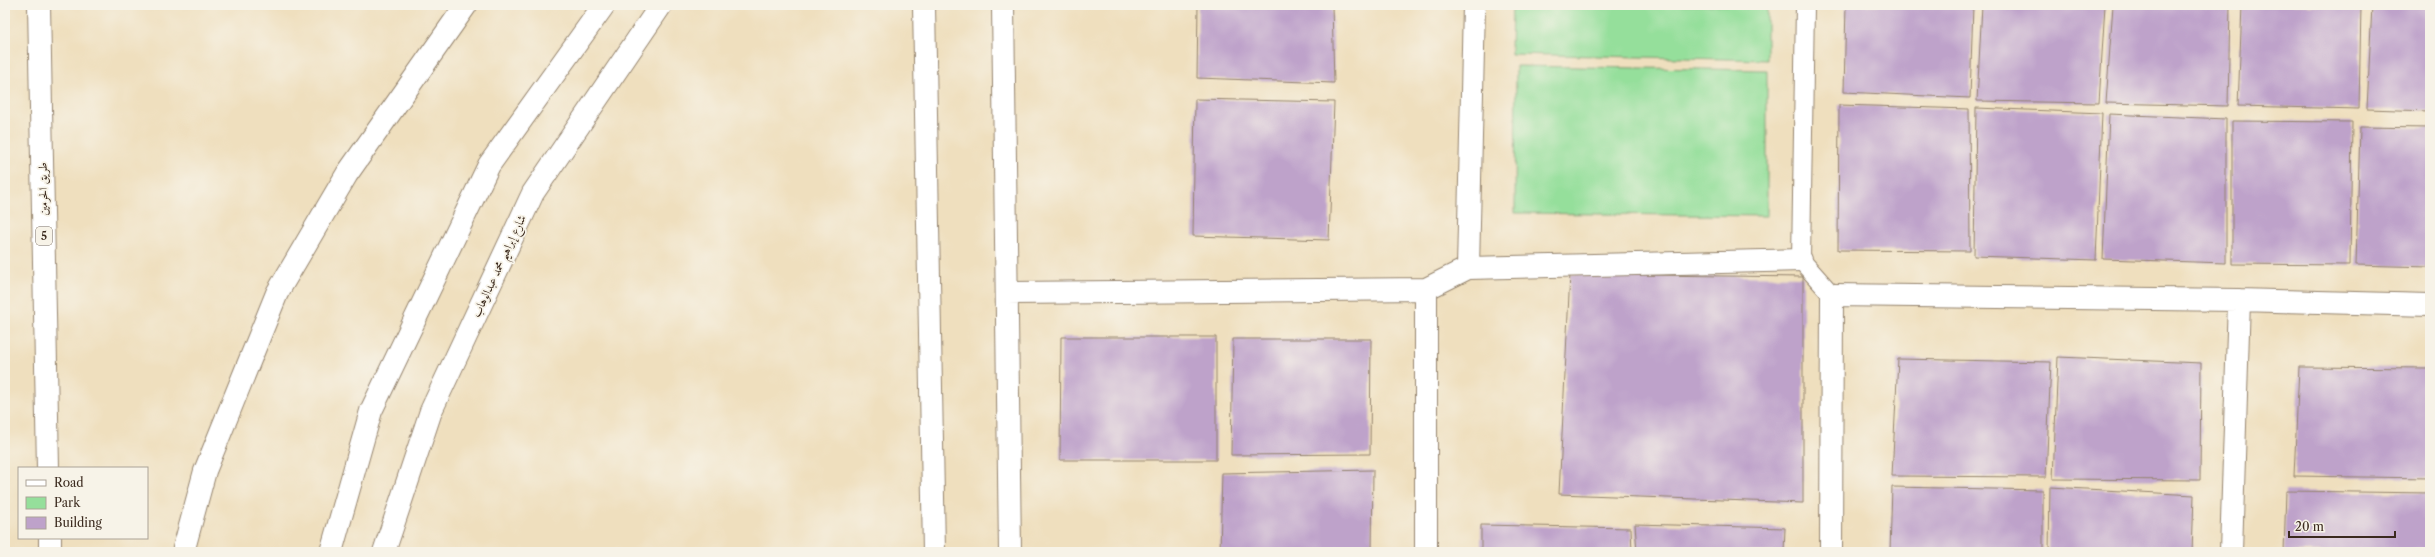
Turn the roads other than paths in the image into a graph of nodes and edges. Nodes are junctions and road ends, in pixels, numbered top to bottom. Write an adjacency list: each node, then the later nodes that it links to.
1 (39, 5): 16 (main road, طريق الحرمين / 5)
2 (466, 5): 19 (main road)
3 (604, 5): 20 (main road)
4 (661, 5): 21 (main road, شارع إبراهيم محمد عبدالوهاب)
5 (924, 5): 22 (main road)
6 (1003, 5): 12 (main road)
7 (1474, 5): 10 (main road)
8 (1805, 5): 9 (lane)
9 (1801, 260): 10 (main road); 13 (lane)
10 (1468, 268): 11 (main road)
11 (1426, 289): 12 (main road); 24 (main road)
12 (1007, 293): 23 (main road)
13 (1832, 295): 14 (main road); 25 (main road)
14 (2238, 300): 15 (main road); 26 (main road)
15 (2430, 305)
16 (48, 467)
17 (50, 539): 18 (main road)
18 (50, 552)
19 (183, 552)
20 (331, 552)
21 (384, 552)
22 (934, 552)
23 (1010, 552)
24 (1426, 552)
25 (1831, 552)
26 (2230, 552)

